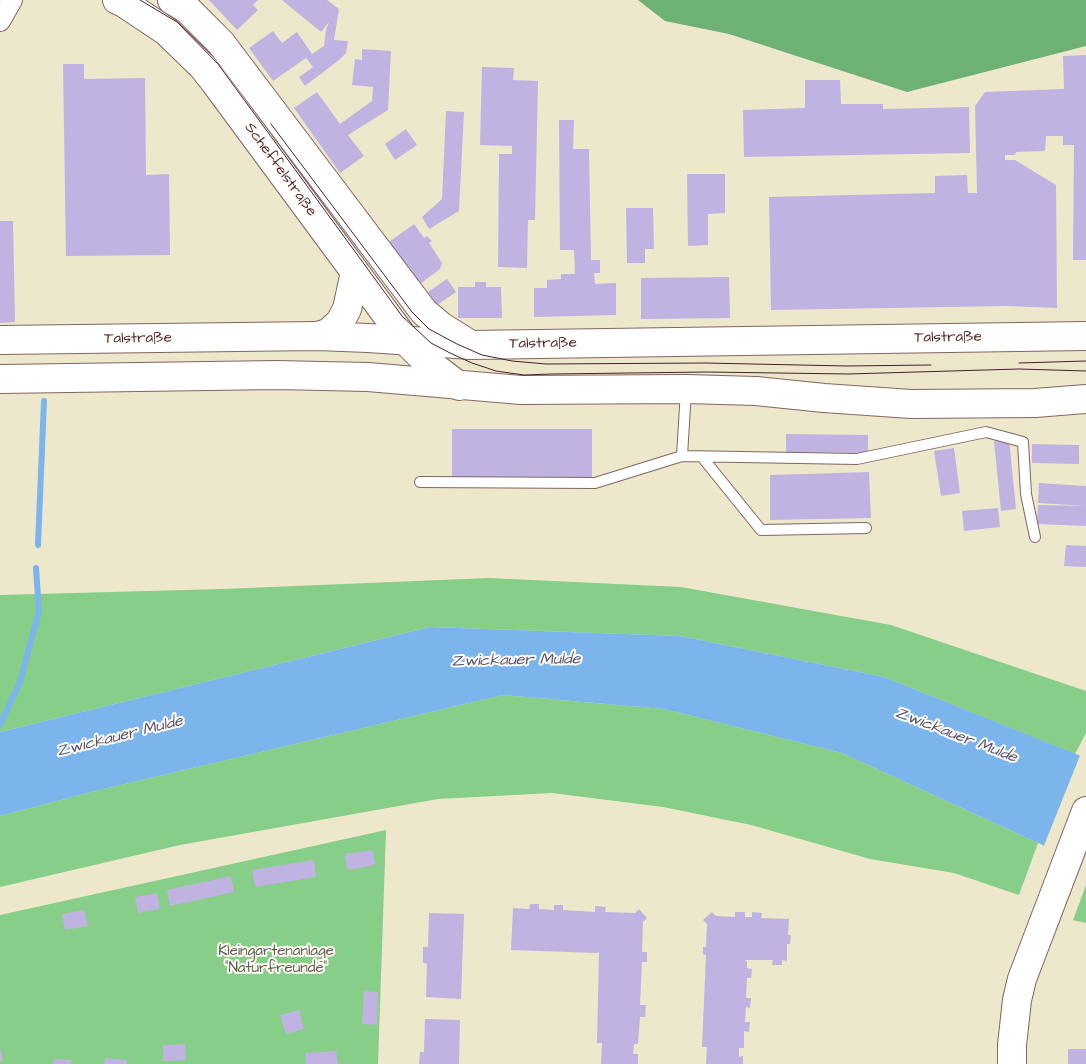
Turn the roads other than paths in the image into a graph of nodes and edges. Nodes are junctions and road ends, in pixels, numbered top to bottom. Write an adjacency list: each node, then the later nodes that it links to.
1 (12, 0): 4 (street)
2 (117, 0): 5 (main road, Scheffelstraße)
3 (172, 0): 6 (main road, Scheffelstraße)
4 (0, 21)
5 (355, 272): 7 (main road); 11 (main road, Scheffelstraße)
6 (424, 312): 10 (main road, Scheffelstraße); 11 (main road, Scheffelstraße)
7 (317, 336): 9 (main road, Talstraße); 11 (main road, Talstraße)
8 (1086, 336): 10 (main road, Talstraße)
9 (0, 340)
10 (471, 345): 11 (main road, Talstraße)
11 (419, 356): 12 (main road, Talstraße); 13 (main road, Talstraße)
12 (0, 379)
13 (686, 390): 14 (main road, Talstraße); 15 (lane)
14 (1086, 398)
15 (682, 456): 16 (lane); 17 (lane)
16 (702, 457): 18 (lane); 19 (lane)
17 (420, 482)
18 (866, 528)
19 (1035, 537)
20 (1086, 811): 21 (main road)
21 (1012, 1064)

